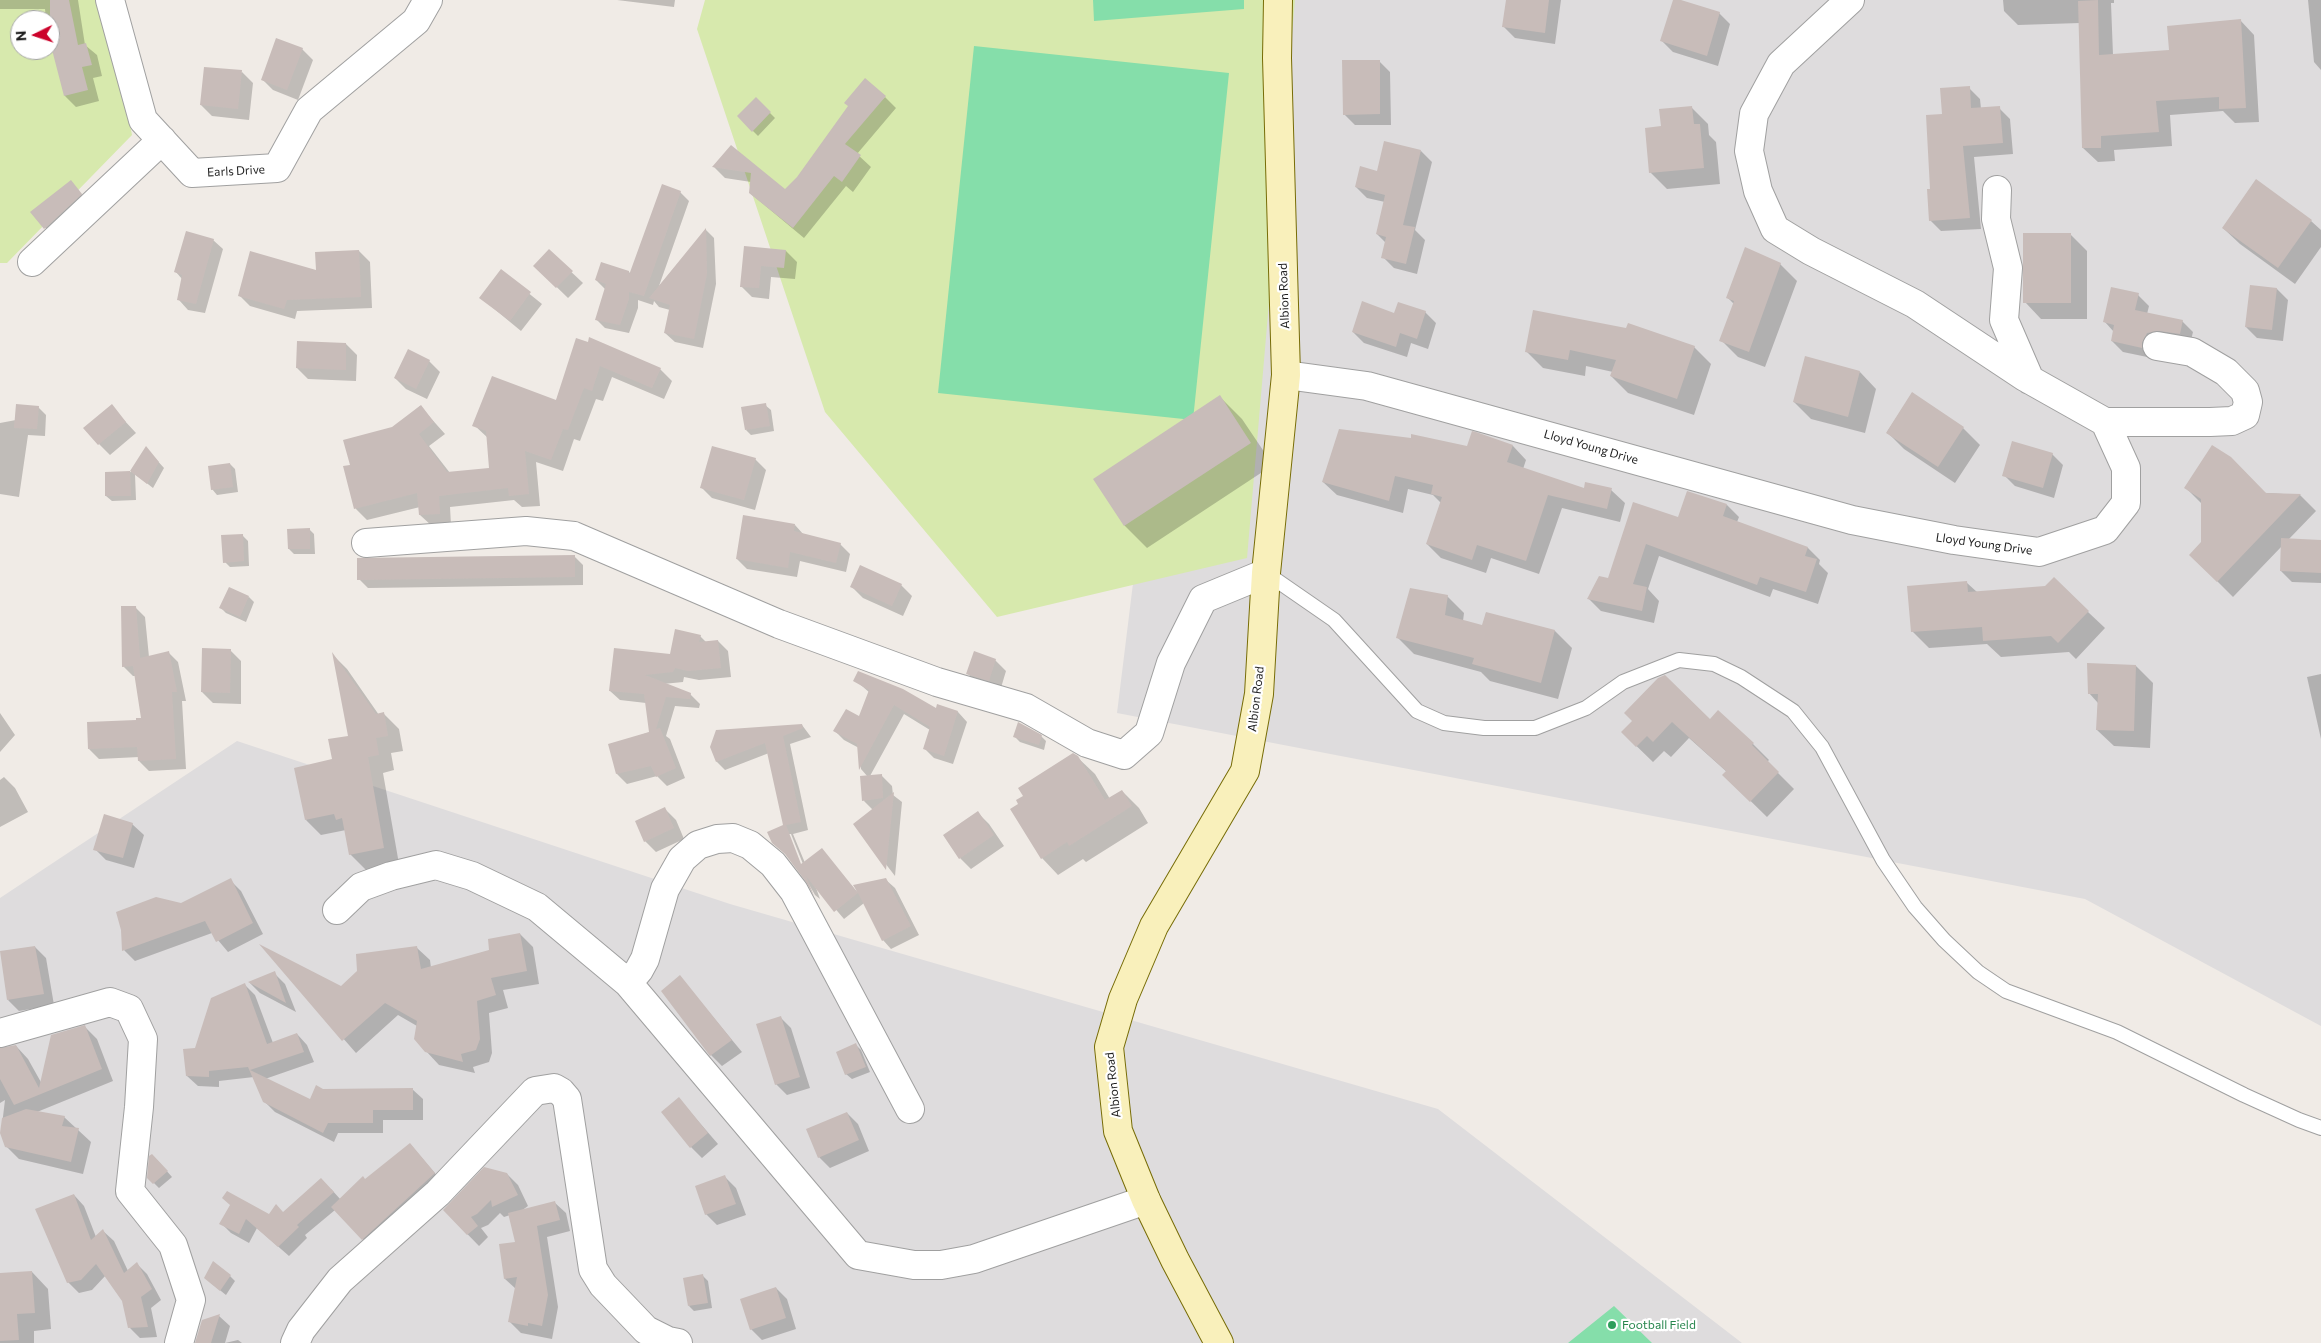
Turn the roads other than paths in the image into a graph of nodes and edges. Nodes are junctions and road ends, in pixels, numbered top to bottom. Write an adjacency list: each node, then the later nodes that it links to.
1 (110, 0): 5 (street, Earls Drive)
2 (428, 0): 5 (street, Earls Drive)
3 (1278, 0): 9 (street, Albion Road)
4 (1850, 0): 10 (street)
5 (162, 140): 7 (street)
6 (1997, 190): 10 (street)
7 (32, 262)
8 (2157, 346): 11 (street)
9 (1286, 375): 11 (street, Lloyd Young Drive); 13 (street, Albion Road)
10 (2030, 380): 11 (street)
11 (2105, 422)
12 (366, 543): 13 (street)
13 (1266, 574): 18 (lane); 19 (street, Albion Road)
14 (338, 910): 15 (street)
15 (628, 983): 17 (street); 19 (street)
16 (0, 1033): 20 (street)
17 (910, 1109)
18 (2321, 1128)
19 (1146, 1200): 23 (street, Albion Road)
20 (179, 1343)
21 (295, 1343): 22 (street)
22 (678, 1343)
23 (1218, 1343)

